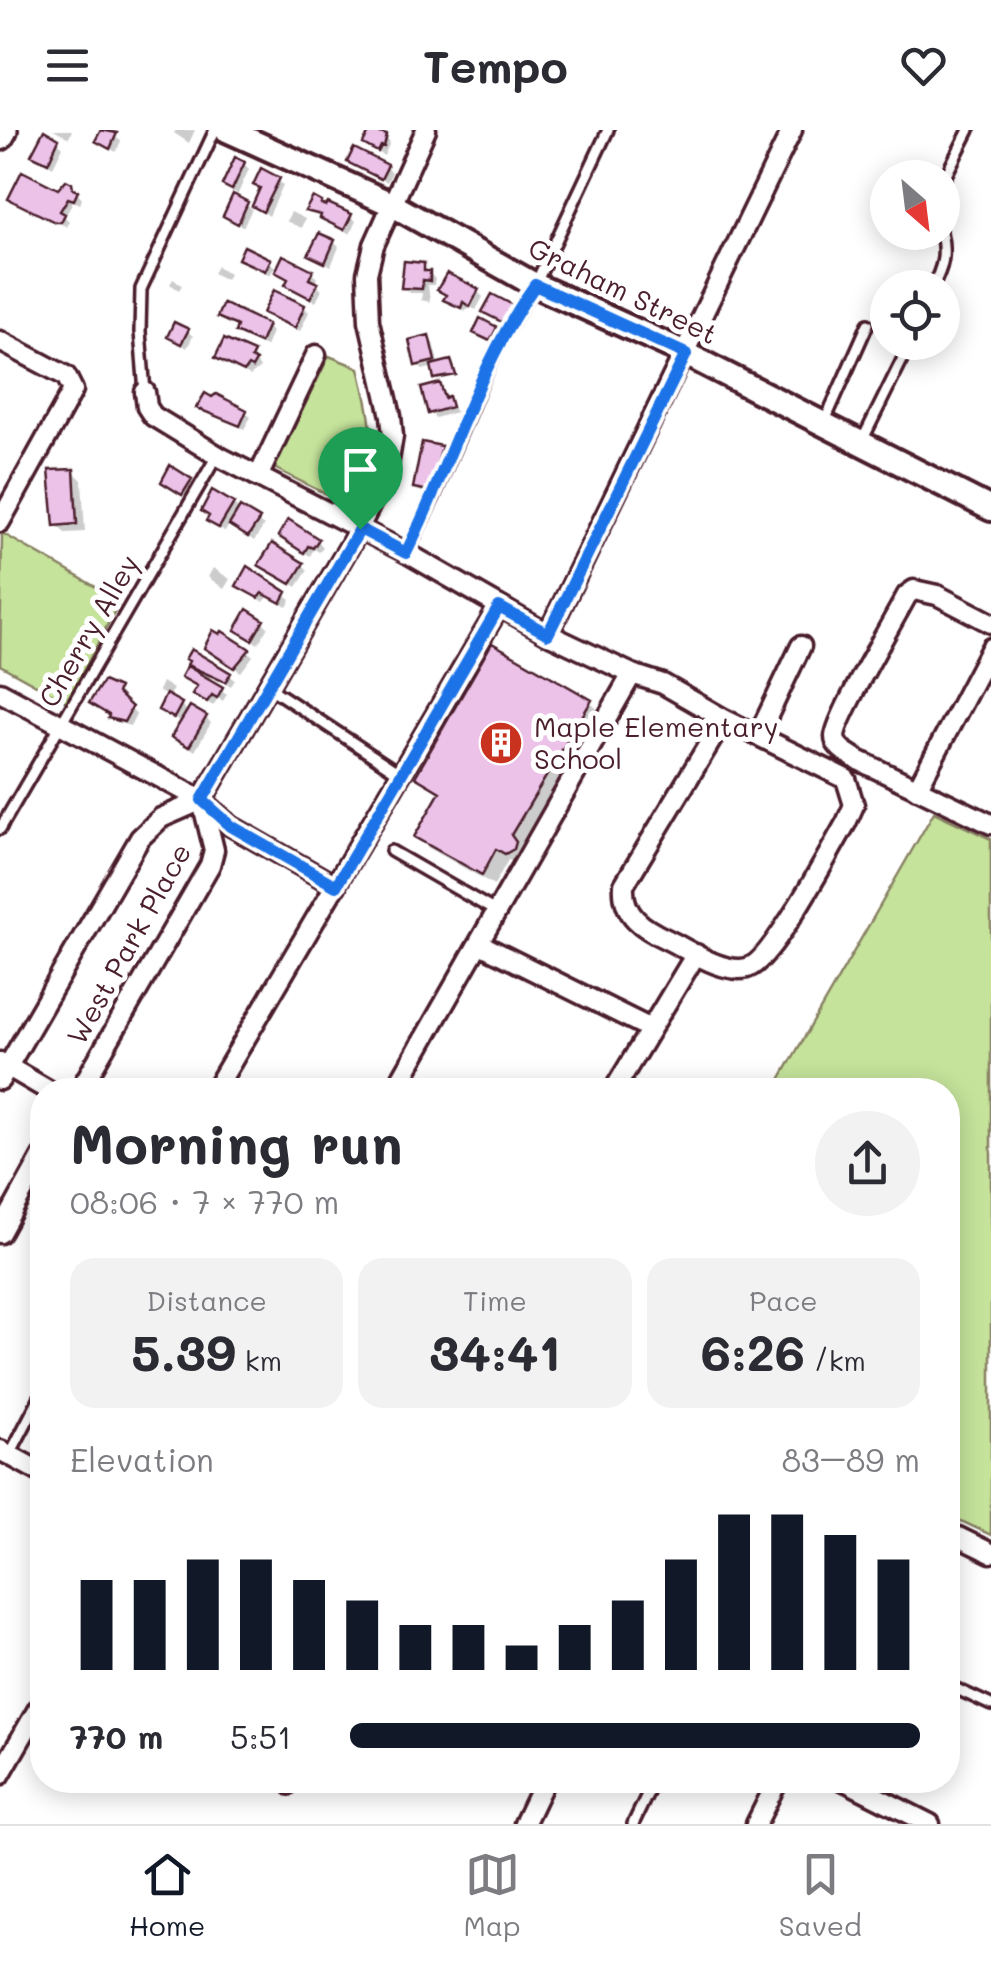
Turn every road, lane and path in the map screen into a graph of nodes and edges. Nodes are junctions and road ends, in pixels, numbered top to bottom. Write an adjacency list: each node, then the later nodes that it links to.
1 (4, 130): 8 (main road)
2 (215, 130): 17 (lane)
3 (227, 130): 10 (street, Graham Street)
4 (426, 130): 10 (street)
5 (608, 130): 11 (lane)
6 (792, 130): 14 (street)
7 (969, 130): 9 (lane)
8 (0, 138)
9 (954, 160)
10 (391, 204): 11 (street, Graham Street); 24 (street)
11 (535, 285): 14 (street, Graham Street); 25 (lane)
12 (868, 324): 18 (lane)
13 (0, 341): 23 (street)
14 (686, 354): 18 (street, Graham Street); 28 (street)
15 (316, 355): 21 (street)
16 (901, 360): 19 (lane)
17 (146, 392): 20 (street)
18 (822, 425): 19 (street, Graham Street)
19 (860, 445): 22 (street, Graham Street)
20 (220, 457): 21 (street); 35 (lane, Cherry Alley)
21 (258, 477): 24 (street)
22 (990, 507)
23 (0, 522)
24 (360, 529): 25 (street); 32 (street)
25 (406, 553): 26 (street)
26 (499, 607): 28 (street); 37 (street)
27 (991, 622): 38 (street)
28 (548, 634): 31 (street)
29 (801, 646): 36 (street)
30 (991, 648): 38 (street)
31 (632, 674): 34 (street); 44 (street)
32 (267, 686): 37 (lane); 39 (street)
33 (0, 692): 35 (street)
34 (724, 719): 36 (street); 46 (street)
35 (59, 726): 39 (street); 41 (lane, Cherry Alley)
36 (759, 734): 46 (street)
37 (402, 775): 43 (street)
38 (917, 789): 40 (street)
39 (202, 800): 43 (street); 48 (street, West Park Place); 49 (street, West Park Place)
40 (991, 824)
41 (0, 830)
42 (392, 852): 44 (lane)
43 (336, 886): 50 (street)
44 (498, 913): 45 (street)
45 (480, 944): 47 (street); 51 (street)
46 (696, 954): 47 (street)
47 (651, 1029): 52 (street)
48 (3, 1069): 53 (street)
49 (87, 1078)
50 (222, 1078)
51 (402, 1078)
52 (621, 1078)
53 (30, 1082)
54 (30, 1179): 55 (street)
55 (0, 1233)
56 (30, 1411): 57 (lane)
57 (3, 1452): 58 (street)
58 (30, 1467)
59 (960, 1538): 60 (street)
60 (991, 1552)
61 (960, 1692): 62 (lane)
62 (991, 1706)
63 (30, 1717): 64 (street)
64 (8, 1745): 65 (street)
65 (0, 1775)
66 (539, 1793): 70 (street)
67 (648, 1793): 71 (lane)
68 (772, 1793): 72 (street)
69 (869, 1793): 73 (street)
70 (524, 1824)
71 (634, 1824)
72 (756, 1824)
73 (930, 1824)

